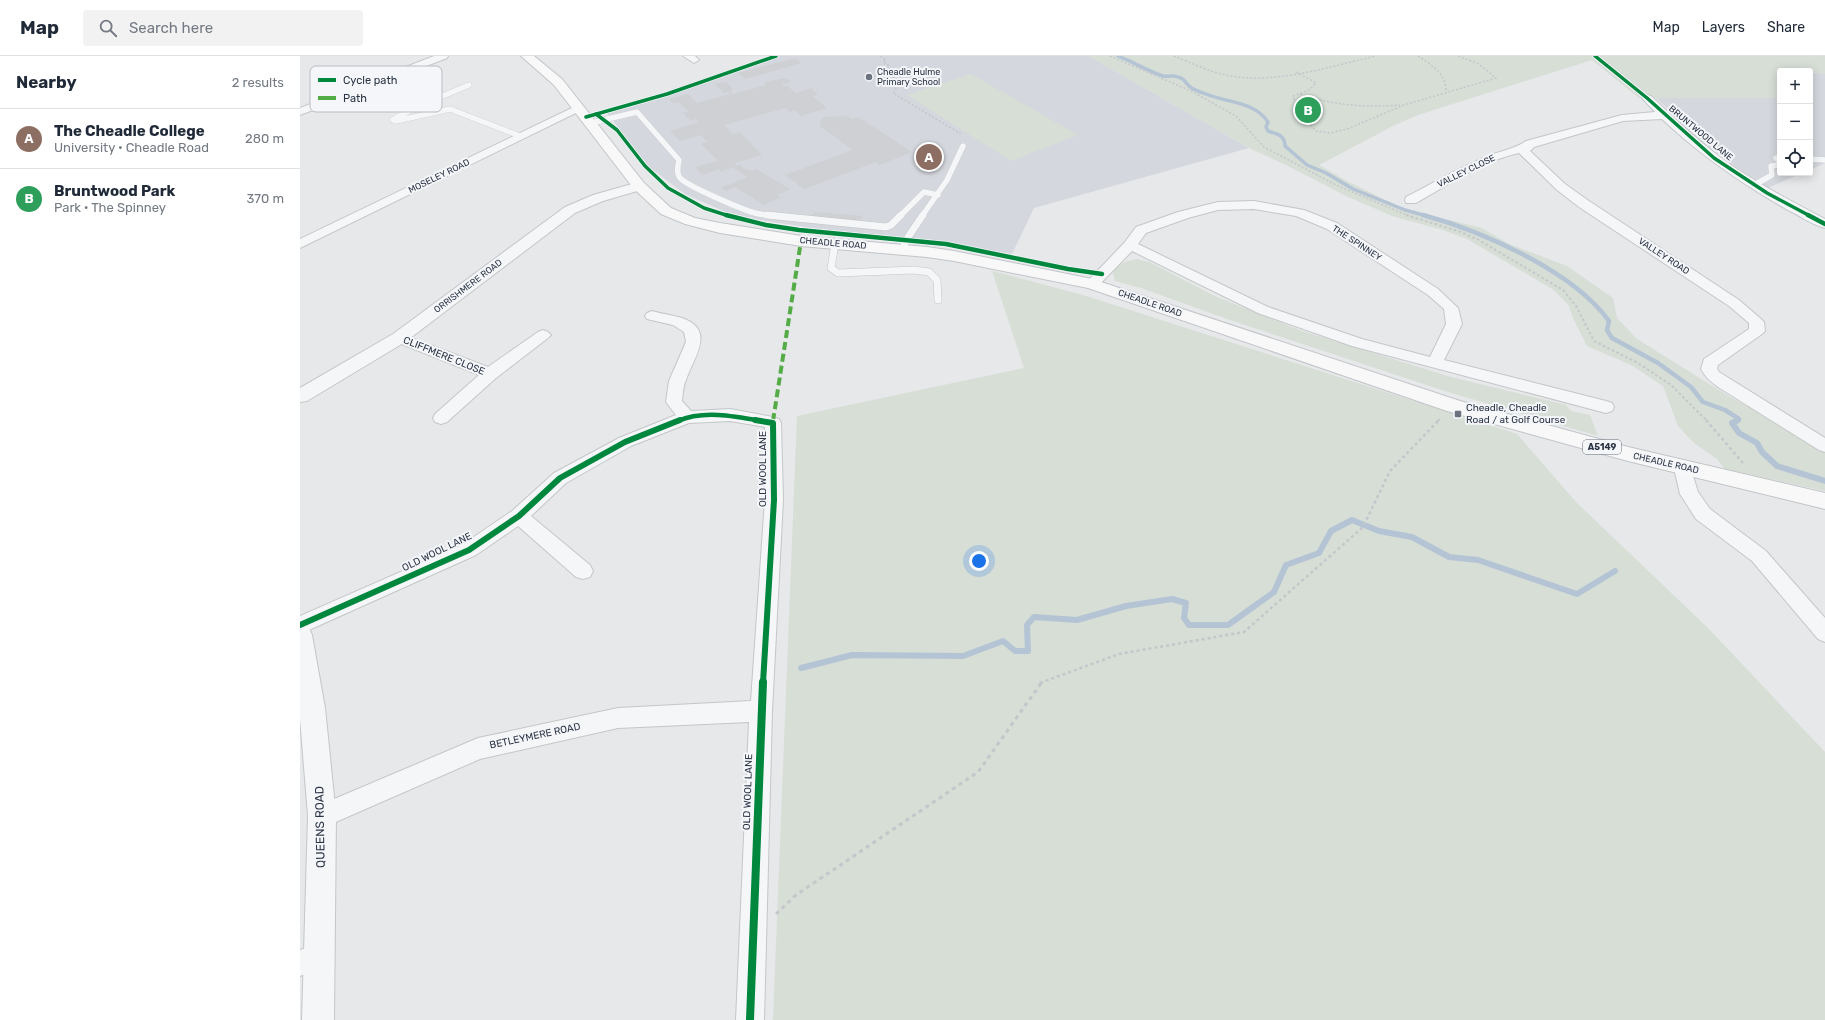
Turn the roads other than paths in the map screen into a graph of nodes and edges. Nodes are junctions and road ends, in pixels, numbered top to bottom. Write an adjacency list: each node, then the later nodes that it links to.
1 (443, 56): 4 (street)
2 (527, 56): 9 (main road, CHEADLE ROAD / A5149)
3 (1595, 56): 7 (lane, BRUNTWOOD LANE)
4 (417, 66)
5 (469, 85): 6 (lane)
6 (442, 96)
7 (1647, 98): 14 (street, BRUNTWOOD LANE)
8 (310, 108): 11 (street)
9 (578, 108): 15 (main road, CHEADLE ROAD / A5149); 16 (street, MOSELEY ROAD)
10 (442, 110): 16 (lane)
11 (300, 112)
12 (407, 112): 13 (lane)
13 (434, 112)
14 (1665, 115): 18 (street); 22 (street, BRUNTWOOD LANE)
15 (591, 123): 23 (main road, CHEADLE ROAD / A5149); 24 (lane)
16 (520, 136): 27 (street, MOSELEY ROAD)
17 (963, 146): 24 (lane)
18 (1523, 149): 25 (street, VALLEY CLOSE); 42 (street, VALLEY ROAD)
19 (1813, 159): 20 (lane)
20 (1825, 160)
21 (1777, 165): 22 (lane)
22 (1754, 185): 26 (street, BRUNTWOOD LANE)
23 (639, 186): 28 (main road, CHEADLE ROAD / A5149); 35 (street, ORRISHMERE ROAD)
24 (938, 195): 30 (lane)
25 (1411, 200)
26 (1825, 224)
27 (300, 244)
28 (835, 244): 30 (main road, CHEADLE ROAD / A5149); 32 (lane)
29 (1130, 245): 31 (street, THE SPINNEY); 36 (street); 36 (street, THE SPINNEY)
30 (902, 250): 31 (main road, CHEADLE ROAD / A5149)
31 (1092, 284): 43 (main road, CHEADLE ROAD / A5149)
32 (938, 300)
33 (652, 316): 40 (street)
34 (544, 335): 37 (street, CLIFFMERE CLOSE)
35 (399, 338): 37 (street, CLIFFMERE CLOSE); 38 (street, ORRISHMERE ROAD)
36 (1435, 363): 39 (street)
37 (490, 374): 41 (street, CLIFFMERE CLOSE)
38 (300, 396)
39 (1606, 407)
40 (687, 417): 45 (street, OLD WOOL LANE); 50 (street, OLD WOOL LANE)
41 (441, 418)
42 (1825, 446)
43 (1682, 468): 44 (main road, CHEADLE ROAD / A5149); 48 (street)
44 (1825, 501)
45 (519, 516): 46 (street); 47 (street, OLD WOOL LANE)
46 (583, 571)
47 (300, 625)
48 (1825, 633)
49 (300, 635): 51 (street, QUEENS ROAD)
50 (761, 711): 51 (street, BETLEYMERE ROAD); 54 (street, OLD WOOL LANE)
51 (322, 816): 52 (street, QUEENS ROAD)
52 (310, 960): 53 (street, QUEENS ROAD)
53 (318, 1020)
54 (750, 1020)

